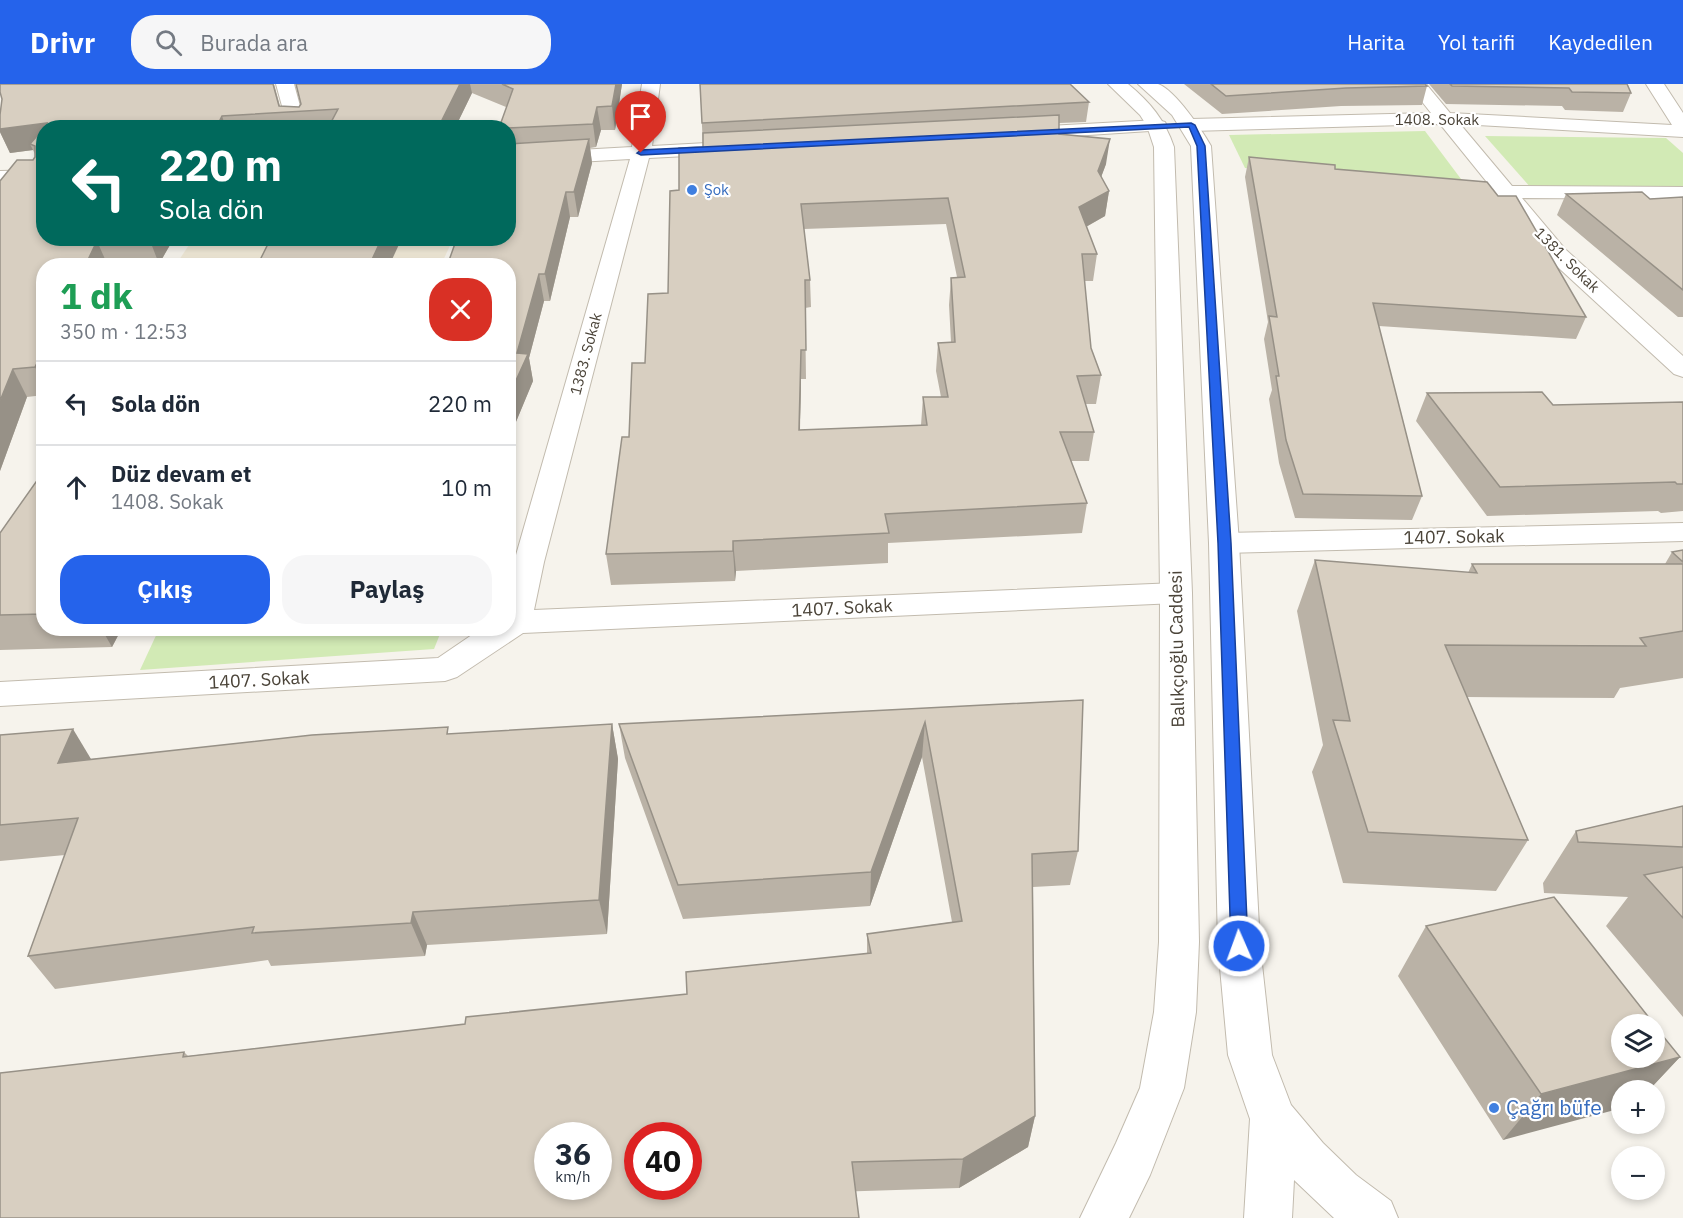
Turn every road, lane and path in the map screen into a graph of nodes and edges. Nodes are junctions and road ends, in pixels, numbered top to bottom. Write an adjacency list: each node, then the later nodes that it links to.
1 (285, 84): 8 (street)
2 (651, 84): 14 (street, 1383. Sokak)
3 (1117, 84): 10 (street, Balıkçıoğlu Caddesi)
4 (1147, 84): 9 (street)
5 (1418, 84): 7 (street, 1381. Sokak)
6 (1655, 84): 11 (street)
7 (1444, 118): 9 (street, 1408. Sokak); 11 (street, 1408. Sokak); 18 (street, 1381. Sokak)
8 (295, 120)
9 (1191, 125): 10 (street, 1408. Sokak); 22 (street)
10 (1158, 126): 12 (street); 23 (street, Balıkçıoğlu Caddesi)
11 (1683, 129)
12 (994, 135)
13 (747, 147): 14 (street)
14 (641, 153): 15 (street); 24 (street, 1383. Sokak)
15 (516, 160)
16 (36, 176): 17 (street)
17 (0, 177)
18 (1505, 192): 19 (street); 20 (street, 1381. Sokak)
19 (1683, 192)
20 (1683, 369)
21 (1683, 532): 22 (street, 1407. Sokak)
22 (1224, 543): 28 (street)
23 (1176, 593): 25 (street, 1407. Sokak); 29 (street, Balıkçıoğlu Caddesi)
24 (516, 606)
25 (516, 626)
26 (495, 636): 27 (street, 1407. Sokak)
27 (0, 694)
28 (1273, 1119): 30 (street); 31 (street)
29 (1104, 1218)
30 (1268, 1218)
31 (1374, 1218)

